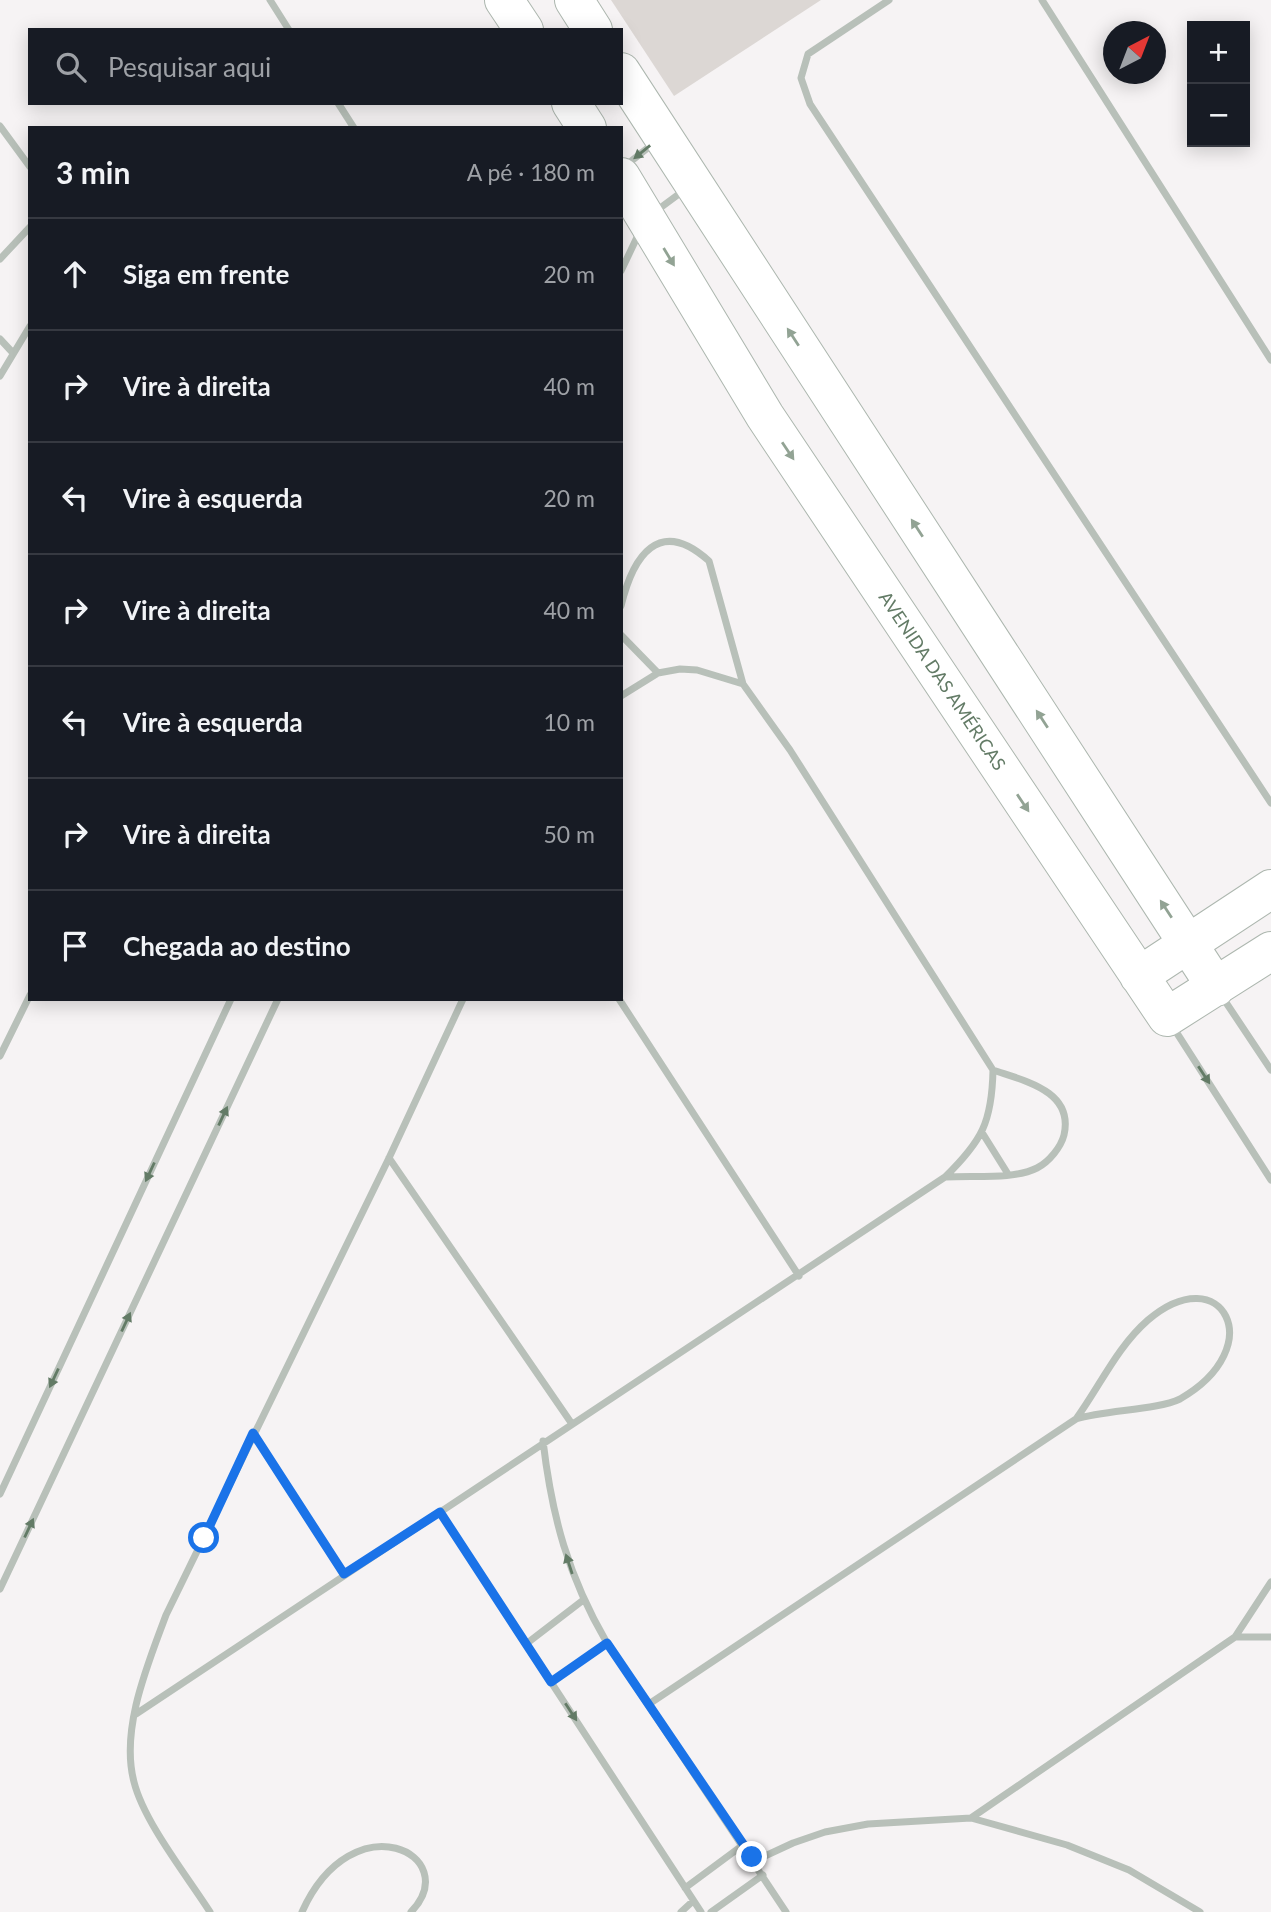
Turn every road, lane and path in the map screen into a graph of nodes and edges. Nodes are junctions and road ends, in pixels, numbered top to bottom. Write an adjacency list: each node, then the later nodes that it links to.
1 (270, 0): 6 (street)
2 (505, 0): 7 (street)
3 (574, 0): 8 (street)
4 (889, 0): 34 (street)
5 (1042, 0): 27 (street)
6 (288, 28)
7 (523, 28)
8 (592, 28)
9 (623, 75): 15 (street)
10 (339, 105): 13 (street)
11 (572, 105): 14 (street)
12 (0, 126): 16 (street)
13 (353, 126)
14 (586, 126)
15 (663, 136): 17 (street, one-way to 17); 19 (street)
16 (28, 164)
17 (623, 167)
18 (623, 180): 20 (street, AVENIDA DAS AMÉRICAS)
19 (693, 183): 20 (street); 36 (street, one-way to 19)
20 (646, 218): 23 (street); 38 (street, AVENIDA DAS AMÉRICAS, one-way to 38)
21 (28, 229): 22 (street)
22 (0, 259)
23 (623, 267)
24 (28, 329): 26 (street)
25 (0, 339): 26 (street)
26 (13, 353): 28 (street)
27 (1271, 360)
28 (0, 376)
29 (623, 600): 32 (street)
30 (623, 637): 31 (street)
31 (658, 673): 32 (street); 33 (street)
32 (743, 684): 47 (street)
33 (623, 695)
34 (1271, 803)
35 (1271, 889): 36 (street)
36 (1187, 942): 38 (street); 39 (street)
37 (1271, 951): 39 (street)
38 (1139, 976): 45 (street, AVENIDA DAS AMÉRICAS)
39 (1216, 987): 45 (street); 48 (street)
40 (28, 999): 46 (street)
41 (230, 1001): 61 (street, one-way to 61)
42 (277, 1001): 65 (street, one-way to 42)
43 (462, 1001): 50 (street)
44 (620, 1001): 54 (street)
45 (1167, 1017): 53 (street, AVENIDA DAS AMÉRICAS, one-way to 53)
46 (0, 1056)
47 (993, 1070): 49 (street); 51 (street)
48 (1271, 1070)
49 (983, 1134): 51 (street); 52 (street)
50 (389, 1158): 58 (street); 59 (street)
51 (1009, 1174): 52 (street)
52 (945, 1177): 54 (street)
53 (1271, 1180)
54 (799, 1276): 58 (street)
55 (1238, 1325): 57 (street)
56 (1234, 1356): 57 (street)
57 (1076, 1419): 72 (street)
58 (572, 1424): 60 (street)
59 (253, 1433): 63 (street); 73 (street)
60 (543, 1441): 62 (street); 66 (street, one-way to 60)
61 (0, 1494)
62 (440, 1512): 63 (street); 70 (street)
63 (344, 1574): 73 (street)
64 (1271, 1582): 67 (street)
65 (0, 1589)
66 (583, 1601): 69 (street); 70 (street)
67 (1236, 1637): 68 (street); 74 (street)
68 (1271, 1637)
69 (607, 1643): 71 (street); 72 (street)
70 (526, 1644): 71 (street)
71 (551, 1682): 78 (street, one-way to 78)
72 (649, 1704): 75 (street)
73 (136, 1714): 80 (street)
74 (971, 1818): 76 (street); 87 (street)
75 (743, 1845): 76 (street); 78 (street)
76 (754, 1861): 77 (street)
77 (763, 1875): 85 (street); 86 (street)
78 (685, 1888): 79 (street)
79 (693, 1901): 83 (street); 84 (street)
80 (210, 1912)
81 (302, 1912): 82 (street)
82 (411, 1912)
83 (681, 1912)
84 (701, 1912)
85 (711, 1912)
86 (786, 1912)
87 (1200, 1912)

